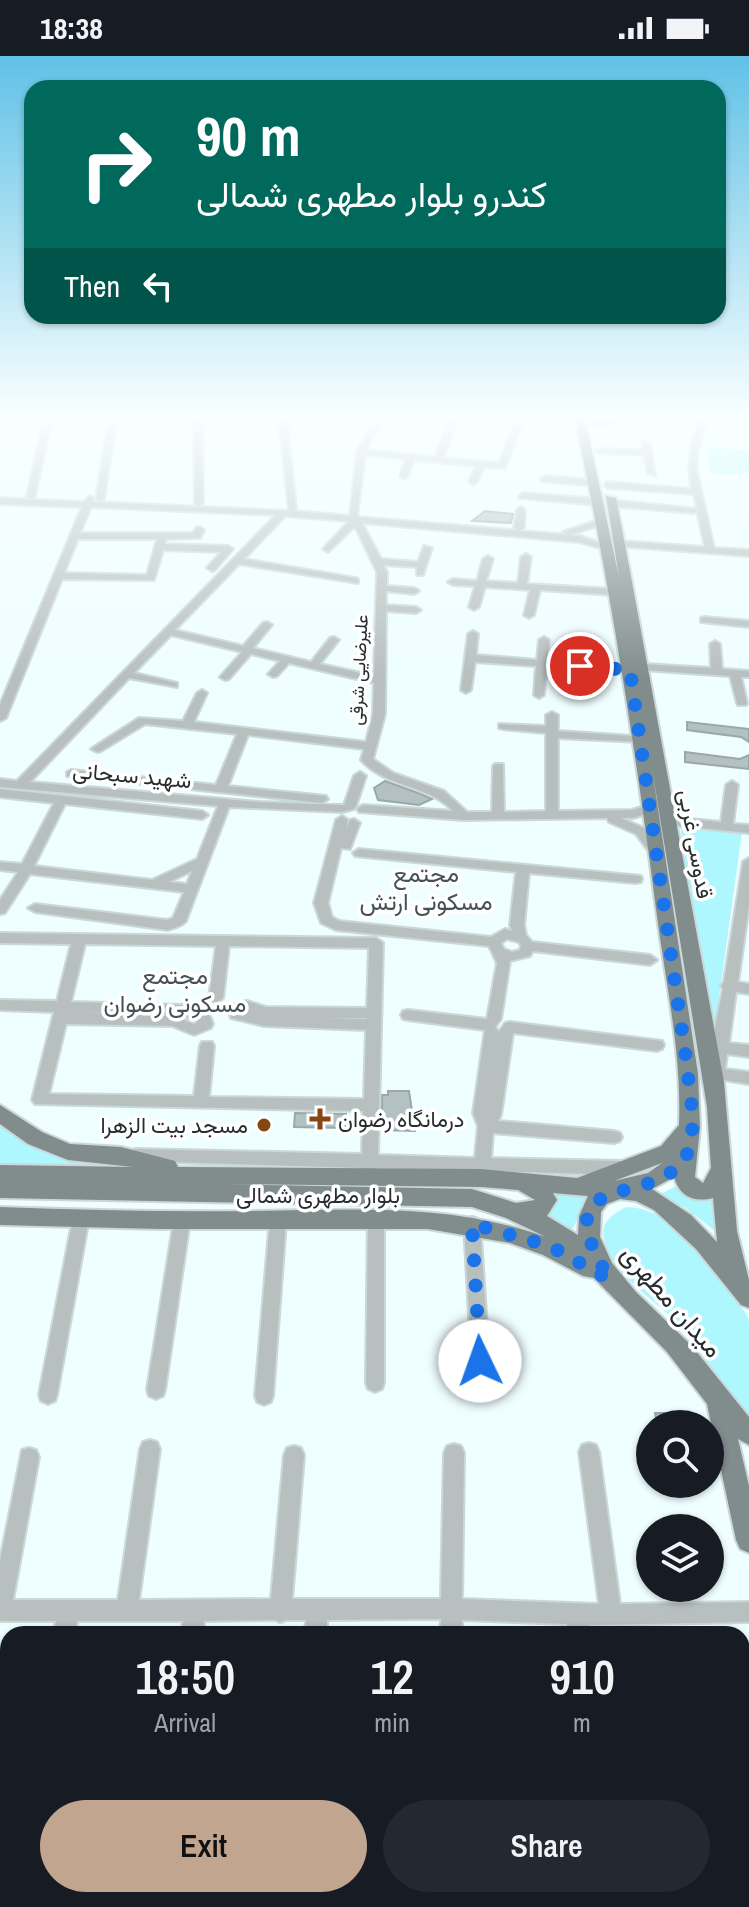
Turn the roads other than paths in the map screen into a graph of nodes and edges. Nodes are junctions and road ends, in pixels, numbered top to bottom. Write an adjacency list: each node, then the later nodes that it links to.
1 (91, 505): 20 (street)
2 (178, 505): 13 (street)
3 (225, 505): 13 (street)
4 (288, 505): 13 (street)
5 (348, 505): 14 (street)
6 (355, 505): 15 (street)
7 (604, 505): 16 (main road, قدوسی غربی)
8 (606, 505): 22 (main road, قدوسی غربی)
9 (645, 505): 12 (street)
10 (701, 505): 25 (street)
11 (521, 510): 17 (street)
12 (693, 510)
13 (288, 511): 14 (street); 15 (street); 29 (street)
14 (315, 511): 15 (street)
15 (355, 517): 17 (street); 19 (street); 24 (street); 30 (street, علیرضایی شرقی)
16 (602, 522): 19 (street); 22 (main road, قدوسی غربی)
17 (519, 528): 19 (street)
18 (199, 530): 21 (street)
19 (578, 535): 22 (street)
20 (75, 536): 21 (street); 32 (street)
21 (160, 542): 31 (street); 32 (street)
22 (613, 546): 25 (street); 40 (main road, قدوسی غربی); 48 (main road, قدوسی غربی)
23 (427, 548): 30 (street)
24 (328, 549)
25 (710, 550): 26 (street)
26 (749, 553)
27 (526, 557): 36 (street)
28 (488, 559): 35 (street)
29 (239, 561): 33 (street); 49 (street)
30 (377, 562): 38 (street, علیرضایی شرقی)
31 (212, 568)
32 (59, 576): 73 (street)
33 (355, 581)
34 (453, 582): 35 (street)
35 (482, 584): 36 (street); 41 (street)
36 (522, 586): 37 (street)
37 (536, 587): 40 (street); 44 (street)
38 (381, 588): 39 (street); 42 (street, علیرضایی شرقی)
39 (414, 591)
40 (615, 592): 48 (main road, قدوسی غربی)
41 (474, 607)
42 (380, 608): 43 (street); 66 (street, علیرضایی شرقی)
43 (416, 610)
44 (529, 615)
45 (705, 620): 46 (street)
46 (749, 624)
47 (267, 625): 54 (street)
48 (629, 627): 59 (main road, قدوسی غربی)
49 (170, 632): 54 (street); 64 (street)
50 (473, 634): 55 (street)
51 (334, 640): 58 (street)
52 (544, 640): 57 (street)
53 (715, 644): 60 (street)
54 (248, 650): 56 (street); 65 (street)
55 (469, 658): 57 (street); 68 (street)
56 (287, 659): 58 (street); 62 (street)
57 (542, 663): 59 (street); 70 (street)
58 (314, 665): 66 (street)
59 (637, 668): 60 (street); 76 (main road, قدوسی غربی)
60 (717, 672): 61 (street)
61 (735, 673): 63 (street); 71 (street)
62 (273, 674)
63 (749, 674)
64 (128, 675): 67 (street); 85 (street)
65 (225, 677)
66 (380, 681): 79 (street, علیرضایی شرقی)
67 (173, 685)
68 (466, 690)
69 (202, 693): 74 (street)
70 (539, 695)
71 (742, 703)
72 (552, 715): 75 (street)
73 (0, 718)
74 (187, 725): 77 (street); 80 (street)
75 (552, 730): 76 (street); 78 (street); 93 (street)
76 (645, 731): 91 (main road, قدوسی غربی); 98 (main road, قدوسی غربی)
77 (244, 732): 79 (street); 88 (street)
78 (502, 743)
79 (371, 746): 97 (street, علیرضایی شرقی)
80 (97, 749)
81 (499, 766): 92 (street)
82 (71, 774): 88 (street)
83 (360, 776): 96 (street)
84 (0, 783): 85 (street, شهید سبحانی)
85 (20, 785): 88 (street, شهید سبحانی)
86 (732, 785): 99 (street)
87 (0, 793): 89 (street)
88 (222, 796): 90 (street); 96 (street, شهید سبحانی); 103 (street)
89 (61, 800): 95 (street); 106 (street)
90 (325, 800)
91 (651, 808): 94 (street); 102 (main road, قدوسی غربی)
92 (498, 814): 93 (street, شهید سبحانی); 97 (street, شهید سبحانی)
93 (552, 814): 94 (street, شهید سبحانی)
94 (569, 814): 102 (street)
95 (202, 815)
96 (351, 815): 97 (street, شهید سبحانی); 117 (street)
97 (464, 816)
98 (669, 821): 99 (street); 132 (main road, قدوسی غربی)
99 (727, 824): 100 (street)
100 (749, 829)
101 (359, 853): 105 (street)
102 (657, 854): 136 (main road, قدوسی غربی)
103 (203, 861): 109 (street); 110 (street)
104 (0, 866): 106 (street)
105 (518, 868): 108 (street); 117 (street)
106 (26, 870): 109 (street); 112 (street)
107 (748, 871): 113 (street)
108 (636, 879)
109 (154, 885): 110 (street)
110 (193, 889): 111 (street)
111 (35, 908)
112 (0, 910)
113 (744, 919): 119 (street)
114 (0, 938): 115 (street)
115 (79, 940): 116 (street); 123 (street)
116 (223, 943): 121 (street); 125 (street)
117 (511, 945): 118 (street); 126 (street)
118 (650, 960)
119 (728, 986): 120 (street); 129 (street)
120 (749, 989)
121 (216, 998)
122 (0, 1005): 123 (street)
123 (63, 1013): 123 (street); 133 (street)
124 (408, 1015): 126 (street)
125 (374, 1019): 125 (street); 134 (street)
126 (500, 1026): 127 (street); 137 (street)
127 (657, 1045)
128 (207, 1046): 133 (street)
129 (719, 1048): 130 (street); 132 (street)
130 (749, 1051)
131 (749, 1078): 132 (street)
132 (716, 1080): 143 (main road, قدوسی غربی)
133 (201, 1102): 134 (street)
134 (371, 1105): 142 (street)
135 (0, 1113): 139 (main road)
136 (692, 1125): 140 (main road, قدوسی غربی); 141 (main road)
137 (486, 1126): 138 (street); 144 (street)
138 (614, 1137)
139 (121, 1155): 142 (street); 145 (main road)
140 (686, 1157): 143 (main road); 150 (main road)
141 (632, 1168): 144 (street); 148 (main road)
142 (369, 1169): 144 (main road, بلوار مطهری شمالی); 145 (main road, بلوار مطهری شمالی)
143 (721, 1170): 159 (main road, قدوسی غربی)
144 (482, 1171): 147 (main road, بلوار مطهری شمالی)
145 (194, 1173): 146 (main road, بلوار مطهری شمالی)
146 (0, 1174)
147 (510, 1179): 148 (main road, بلوار مطهری شمالی); 151 (main road)
148 (576, 1185): 150 (main road, بلوار مطهری شمالی)
149 (0, 1189): 151 (main road, بلوار مطهری شمالی)
150 (618, 1190): 158 (main road, میدان مطهری); 159 (main road)
151 (515, 1210): 158 (main road, بلوار مطهری شمالی)
152 (0, 1216): 154 (main road)
153 (376, 1217): 156 (main road); 157 (main road); 160 (street)
154 (81, 1218): 155 (main road); 163 (street)
155 (182, 1220): 156 (main road); 162 (street)
156 (278, 1220): 164 (street)
157 (472, 1224): 158 (main road); 161 (street)
158 (610, 1280): 165 (main road, میدان مطهری)
159 (743, 1289)
160 (375, 1383)
161 (482, 1388)
162 (156, 1390)
163 (48, 1395)
164 (264, 1396)
165 (716, 1400): 166 (main road, میدان مطهری); 172 (main road)
166 (749, 1433)
167 (150, 1449): 176 (street)
168 (589, 1452): 179 (street)
169 (454, 1453): 174 (street)
170 (294, 1455): 177 (street)
171 (29, 1457): 175 (street)
172 (745, 1488): 173 (main road)
173 (749, 1540)
174 (450, 1609): 182 (street); 183 (street); 184 (street)
175 (0, 1611): 180 (street)
176 (127, 1611): 180 (street); 181 (street)
177 (280, 1612): 181 (street); 182 (street)
178 (749, 1612): 179 (street)
179 (611, 1615): 183 (street)
180 (66, 1623)
181 (193, 1623)
182 (316, 1623)
183 (578, 1624)
184 (451, 1626)

